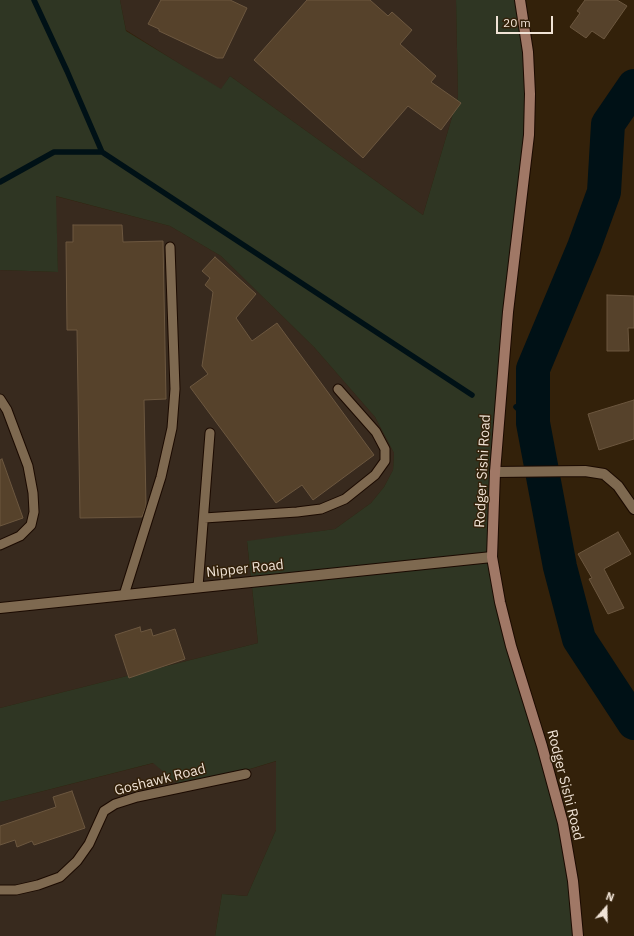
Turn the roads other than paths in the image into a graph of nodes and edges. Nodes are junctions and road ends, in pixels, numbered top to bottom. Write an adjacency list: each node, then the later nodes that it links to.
1 (520, 0): 6 (street, Rodger Sishi Road)
2 (170, 248): 12 (lane)
3 (338, 390): 8 (lane)
4 (0, 399): 9 (lane)
5 (210, 433): 8 (lane)
6 (495, 472): 7 (street); 10 (street, Rodger Sishi Road)
7 (634, 509)
8 (204, 518): 11 (lane)
9 (0, 545)
10 (492, 557): 11 (street, Nipper Road); 16 (street, Rodger Sishi Road)
11 (198, 588): 12 (street, Nipper Road)
12 (124, 595): 13 (street, Nipper Road)
13 (0, 608)
14 (246, 774): 15 (lane, Goshawk Road)
15 (0, 890)
16 (578, 936)

